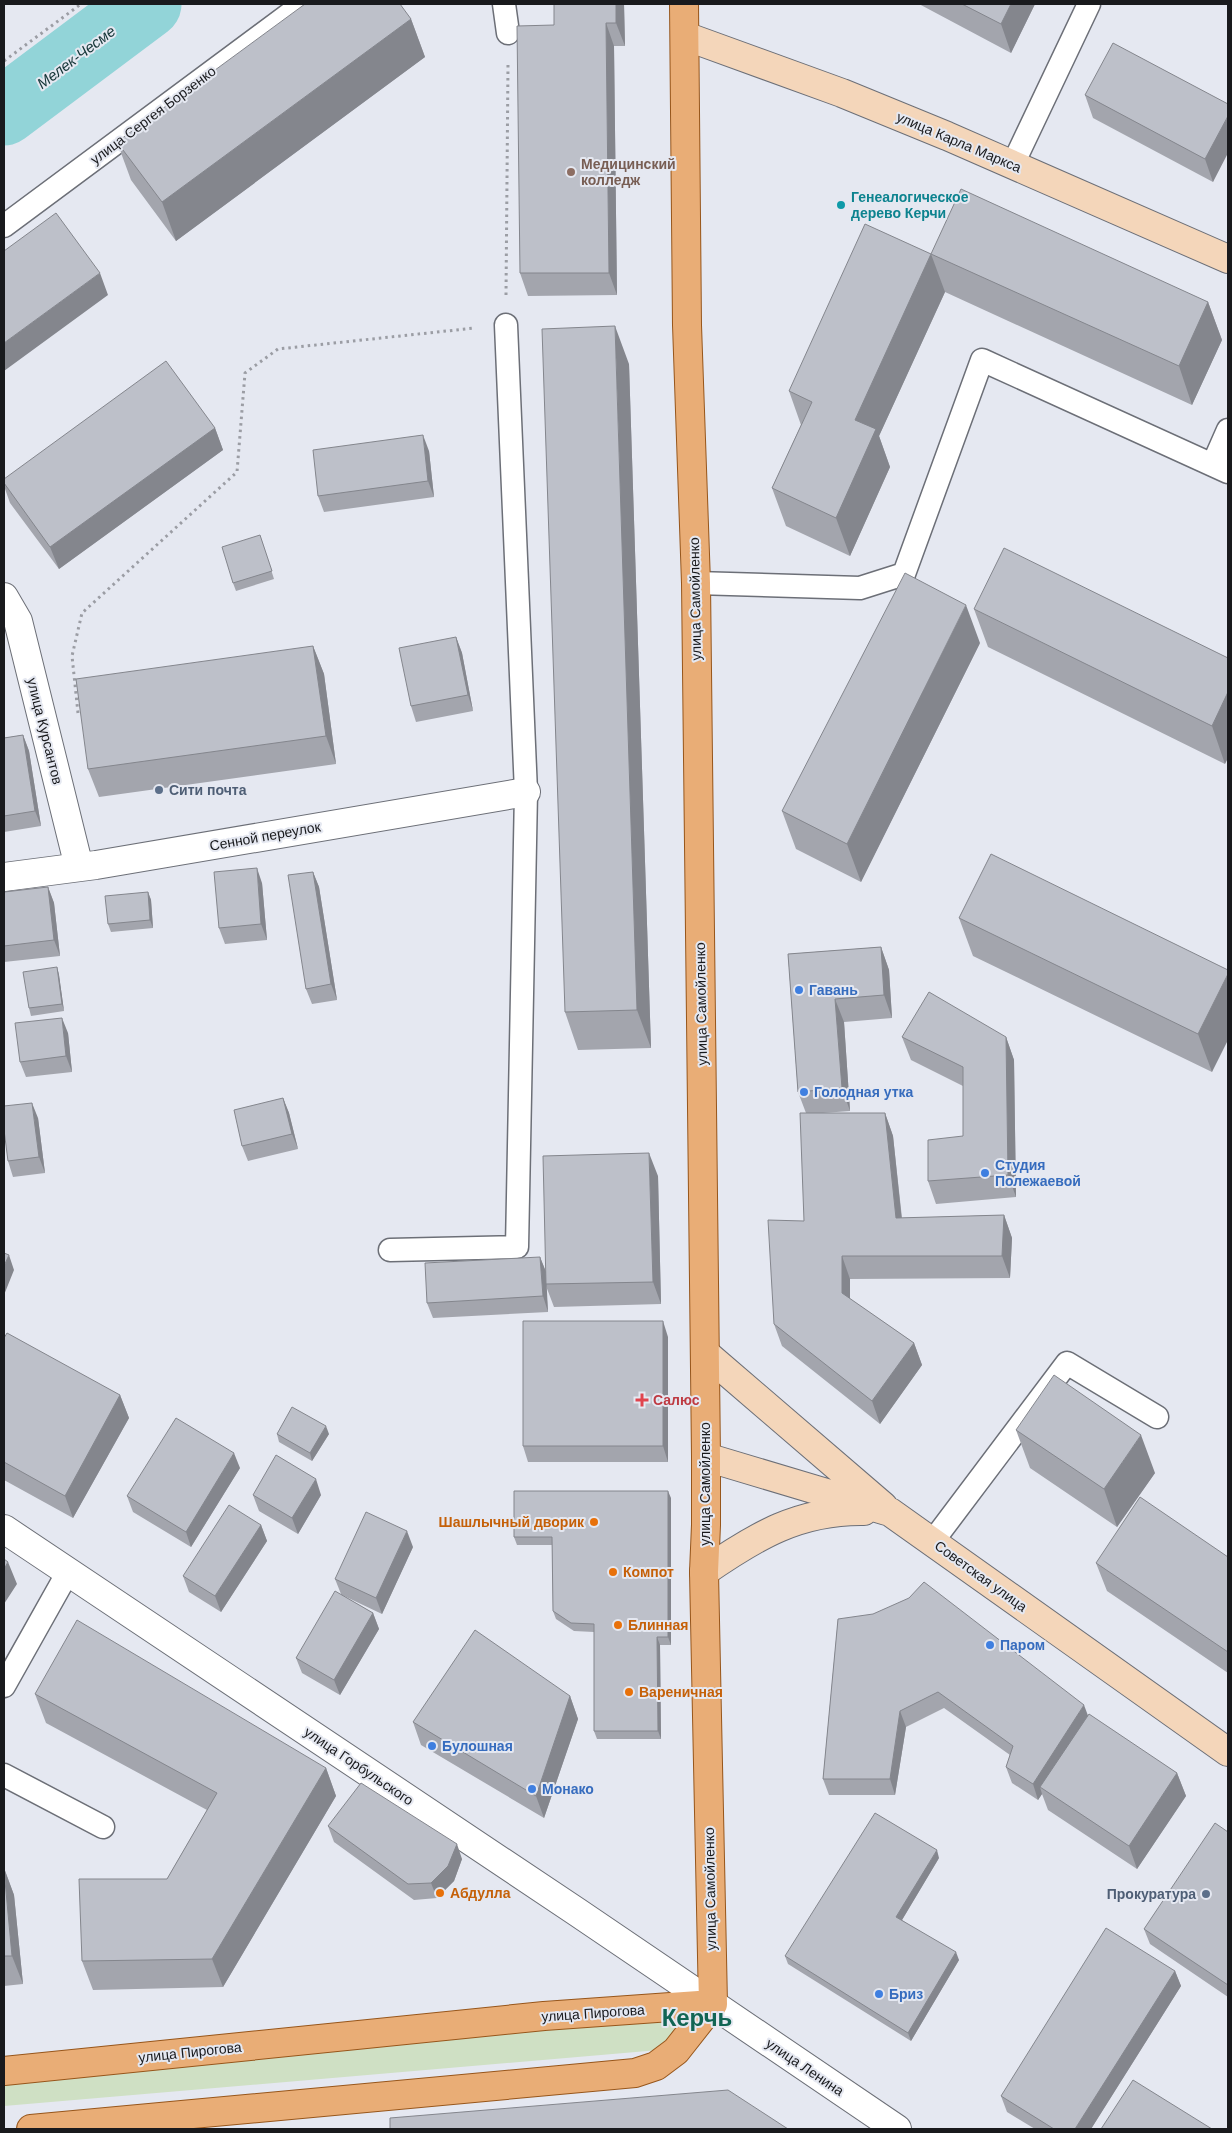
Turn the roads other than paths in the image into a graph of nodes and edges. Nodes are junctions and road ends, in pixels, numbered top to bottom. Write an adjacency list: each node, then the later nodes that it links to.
1 (303, 4): 8 (lane, улица Сергея Борзенко)
2 (504, 4): 5 (lane)
3 (684, 4): 6 (main road, улица Самойленко)
4 (1089, 4): 7 (lane)
5 (508, 33)
6 (685, 36): 7 (main road, улица Карла Маркса); 13 (main road, улица Самойленко)
7 (1013, 164): 9 (main road, улица Карла Маркса)
8 (4, 226)
9 (1227, 256)
10 (506, 325): 15 (lane)
11 (1228, 430): 12 (lane)
12 (1220, 468): 13 (lane)
13 (696, 583): 19 (main road, улица Самойленко)
14 (4, 598): 16 (street, улица Курсантов)
15 (526, 792): 16 (street, Сенной переулок); 18 (lane)
16 (79, 867): 17 (street, Сенной переулок)
17 (4, 877)
18 (390, 1250)
19 (705, 1353): 21 (main road, улица Самойленко); 22 (main road)
20 (1157, 1417): 24 (lane)
21 (706, 1457): 22 (main road, Советская улица); 26 (main road, улица Самойленко)
22 (890, 1512): 24 (main road, Советская улица); 26 (main road)
23 (4, 1529): 25 (street, улица Горбульского)
24 (933, 1541): 28 (main road, Советская улица)
25 (68, 1572): 27 (lane); 31 (street, улица Горбульского)
26 (704, 1572): 31 (main road, улица Самойленко)
27 (4, 1686)
28 (1228, 1752)
29 (4, 1775): 30 (lane)
30 (103, 1827)
31 (713, 2004): 32 (main road, улица Пирогова); 33 (main road); 34 (street, улица Ленина)
32 (4, 2071)
33 (31, 2129)
34 (897, 2129)

